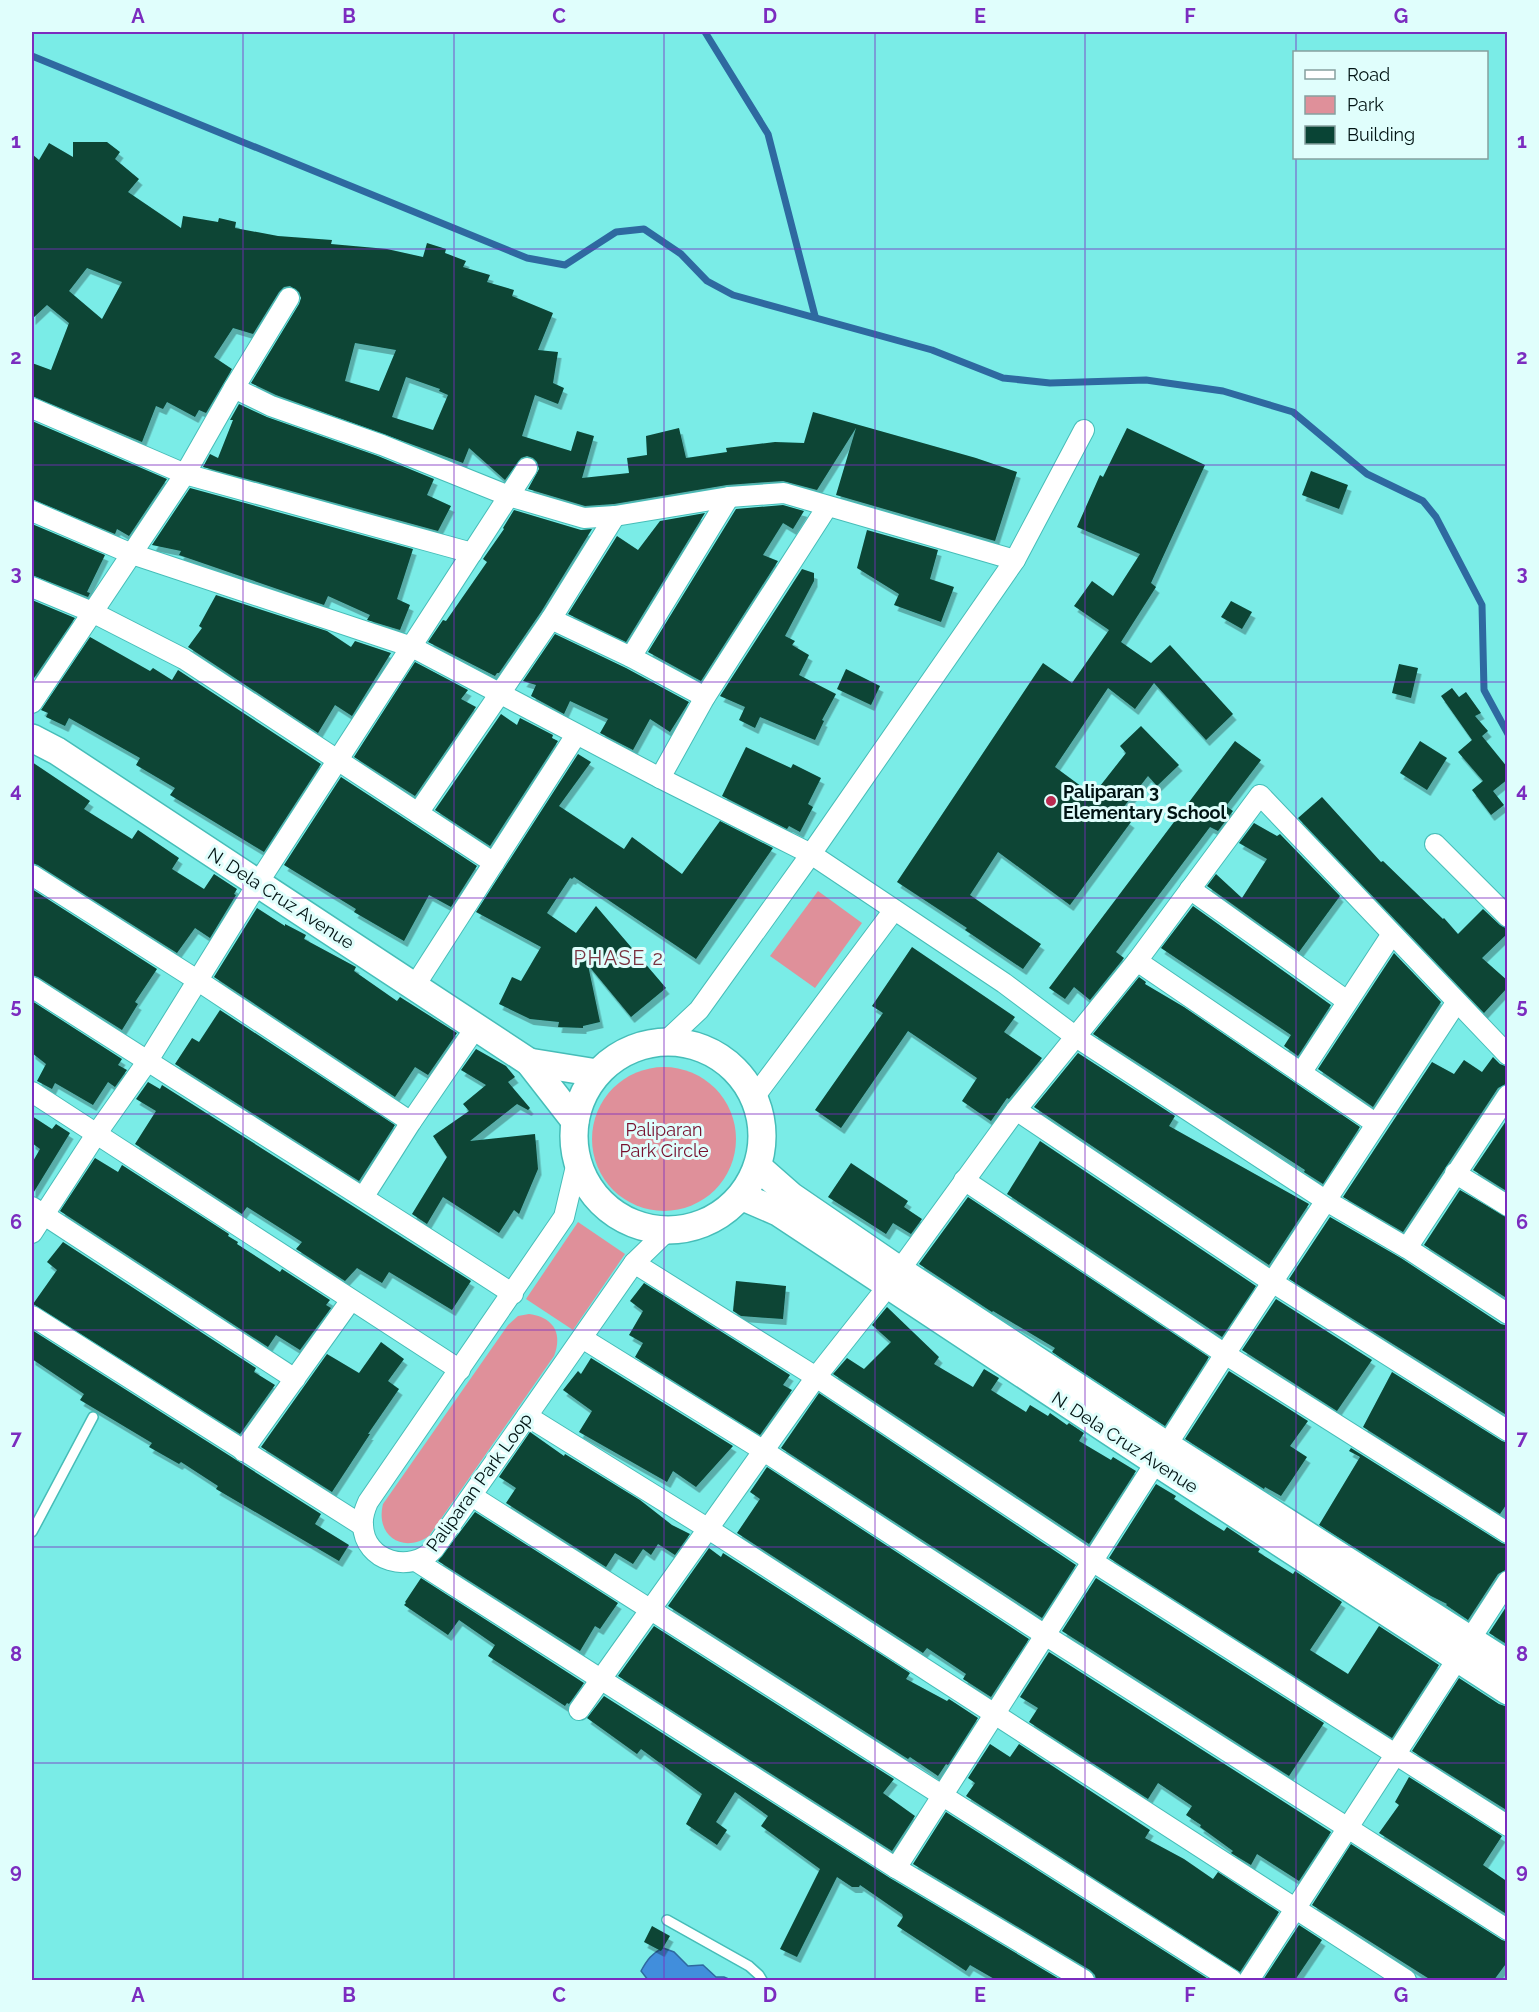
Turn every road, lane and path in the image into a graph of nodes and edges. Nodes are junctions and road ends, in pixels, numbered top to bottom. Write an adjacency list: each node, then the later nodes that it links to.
1 (289, 298): 2 (street)
2 (234, 388): 6 (street); 7 (street)
3 (32, 408): 6 (street)
4 (1084, 430): 14 (street)
5 (527, 468): 7 (street)
6 (185, 474): 12 (street); 13 (street)
7 (509, 496): 11 (street); 12 (street)
8 (729, 497): 9 (street); 11 (street); 19 (street)
9 (827, 507): 14 (street); 21 (street)
10 (32, 511): 13 (street)
11 (615, 516): 17 (street)
12 (472, 552): 18 (street)
13 (132, 554): 16 (street); 18 (street)
14 (1015, 560): 29 (street)
15 (32, 587): 16 (street)
16 (92, 612): 22 (street); 25 (street)
17 (551, 619): 19 (street); 20 (street)
18 (412, 647): 20 (street); 25 (street)
19 (631, 657): 21 (street)
20 (499, 694): 23 (street); 27 (street)
21 (705, 697): 26 (street)
22 (32, 703)
23 (576, 735): 26 (street); 30 (street)
24 (32, 738): 32 (street, N. Dela Cruz Avenue)
25 (338, 759): 27 (street); 32 (street)
26 (660, 778): 29 (street)
27 (418, 813): 30 (street)
28 (1435, 844): 35 (street)
29 (811, 854): 34 (street); 45 (street)
30 (494, 863): 40 (street)
31 (32, 875): 38 (street)
32 (258, 883): 38 (street); 40 (street, N. Dela Cruz Avenue)
33 (1190, 889): 36 (street); 37 (street); 41 (street)
34 (894, 910): 44 (street); 53 (street)
35 (1508, 917)
36 (1392, 934): 41 (street); 42 (street)
37 (1137, 961): 44 (street); 50 (street)
38 (197, 980): 47 (street); 56 (street)
39 (32, 987): 47 (street)
40 (414, 987): 43 (street, N. Dela Cruz Avenue)
41 (1347, 1001): 50 (street)
42 (1456, 1003): 46 (street); 57 (street)
43 (476, 1027): 48 (street, N. Dela Cruz Avenue); 56 (street)
44 (1076, 1037): 54 (street); 65 (street)
45 (666, 1041): 49 (street); 53 (street)
46 (1508, 1055)
47 (147, 1062): 58 (street); 63 (street)
48 (529, 1062): 49 (street, N. Dela Cruz Avenue); 55 (street, N. Dela Cruz Avenue)
49 (597, 1073): 55 (street)
50 (1301, 1073): 57 (street)
51 (32, 1092): 58 (street)
52 (1508, 1095): 61 (street)
53 (755, 1096): 60 (street)
54 (1016, 1110): 62 (street); 73 (street)
55 (574, 1121): 59 (street)
56 (411, 1122): 63 (street)
57 (1375, 1123): 65 (street)
58 (97, 1133): 67 (street); 75 (street)
59 (577, 1162): 68 (street); 74 (street)
60 (758, 1167): 64 (street); 72 (street, N. Dela Cruz Avenue)
61 (1455, 1173): 66 (street); 70 (street)
62 (964, 1180): 72 (street); 79 (street)
63 (364, 1196): 74 (street)
64 (741, 1196): 68 (street); 72 (street, N. Dela Cruz Avenue)
65 (1325, 1200): 70 (street); 73 (street)
66 (1508, 1206)
67 (38, 1211): 69 (street); 82 (street)
68 (668, 1230): 71 (street, Paliparan Park Loop)
69 (32, 1233)
70 (1407, 1248): 76 (street)
71 (634, 1263): 78 (street, Paliparan Park Loop); 81 (street)
72 (894, 1278): 81 (street); 88 (street, N. Dela Cruz Avenue)
73 (1272, 1282): 79 (street); 85 (street)
74 (513, 1294): 80 (street)
75 (351, 1300): 80 (street); 82 (street)
76 (1508, 1314)
77 (32, 1316): 86 (street)
78 (582, 1338): 83 (street, Paliparan Park Loop); 87 (street)
79 (1225, 1354): 88 (street); 93 (street)
80 (460, 1370): 90 (street)
81 (816, 1377): 87 (street); 95 (street)
82 (295, 1379): 86 (street)
83 (527, 1416): 89 (street, Paliparan Park Loop); 91 (street)
84 (93, 1417): 92 (lane)
85 (1508, 1431)
86 (243, 1451): 90 (street)
87 (764, 1451): 91 (street); 98 (street)
88 (1161, 1454): 95 (street); 99 (street, N. Dela Cruz Avenue)
89 (471, 1496): 94 (street, Paliparan Park Loop); 97 (street)
90 (363, 1526): 94 (street, Paliparan Park Loop)
91 (707, 1528): 97 (street); 104 (street)
92 (32, 1532)
93 (1508, 1533)
94 (416, 1561): 101 (street)
95 (1092, 1561): 98 (street); 105 (street)
96 (1508, 1581): 99 (street)
97 (651, 1610): 101 (street); 106 (street)
98 (1045, 1635): 104 (street); 108 (street)
99 (1463, 1650): 100 (street, N. Dela Cruz Avenue); 102 (street, N. Dela Cruz Avenue); 105 (street)
100 (1508, 1664)
101 (601, 1679): 103 (street); 109 (street)
102 (1508, 1691)
103 (579, 1710)
104 (995, 1714): 106 (street); 110 (street)
105 (1396, 1753): 107 (street); 108 (street)
106 (942, 1796): 109 (street); 115 (street)
107 (1508, 1826)
108 (1348, 1827): 110 (street); 112 (street)
109 (896, 1868): 114 (street)
110 (1295, 1908): 116 (street); 117 (street)
111 (667, 1920): 113 (lane)
112 (1508, 1930)
113 (762, 1980)
114 (1084, 1980)
115 (1232, 1980)
116 (1249, 1980)
117 (1406, 1980)

